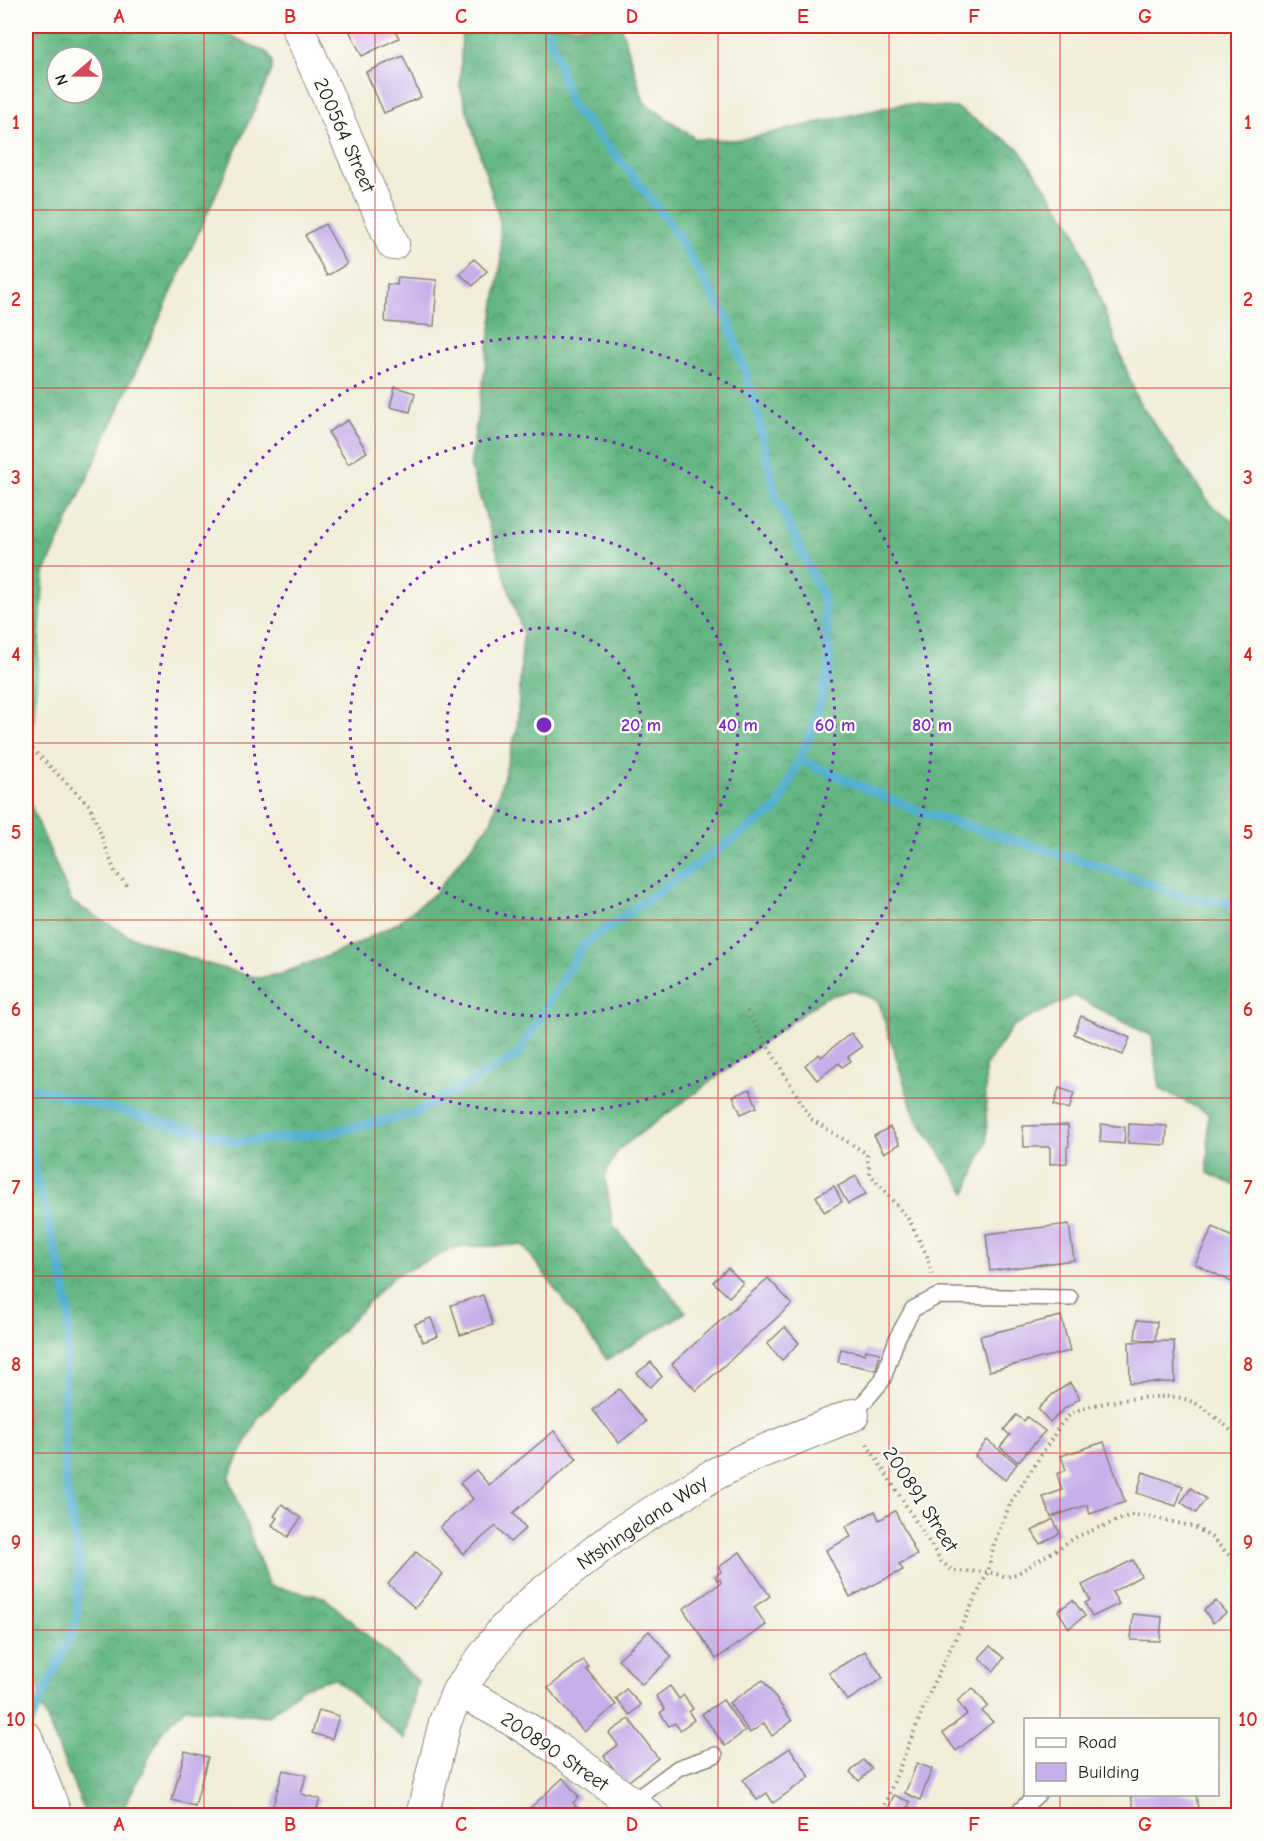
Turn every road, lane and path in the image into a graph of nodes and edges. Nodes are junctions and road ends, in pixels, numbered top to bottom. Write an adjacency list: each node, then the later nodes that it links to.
1 (297, 26): 2 (street, 200564 Street)
2 (393, 244)
3 (26, 739): 4 (path)
4 (128, 886)
5 (747, 1011): 6 (path)
6 (938, 1296): 7 (lane); 8 (lane)
7 (1070, 1298)
8 (854, 1415): 11 (path, 200891 Street); 12 (street, Ntshingelana Way)
9 (1239, 1437): 11 (path)
10 (1239, 1564): 11 (path, 200891 Street)
11 (988, 1572): 19 (path)
12 (458, 1691): 16 (street, 200890 Street); 18 (street, Ntshingelana Way)
13 (26, 1737): 17 (street)
14 (715, 1755): 16 (lane)
15 (1036, 1796): 20 (lane)
16 (640, 1809)
17 (56, 1815)
18 (422, 1815)
19 (880, 1815)
20 (1014, 1815)

